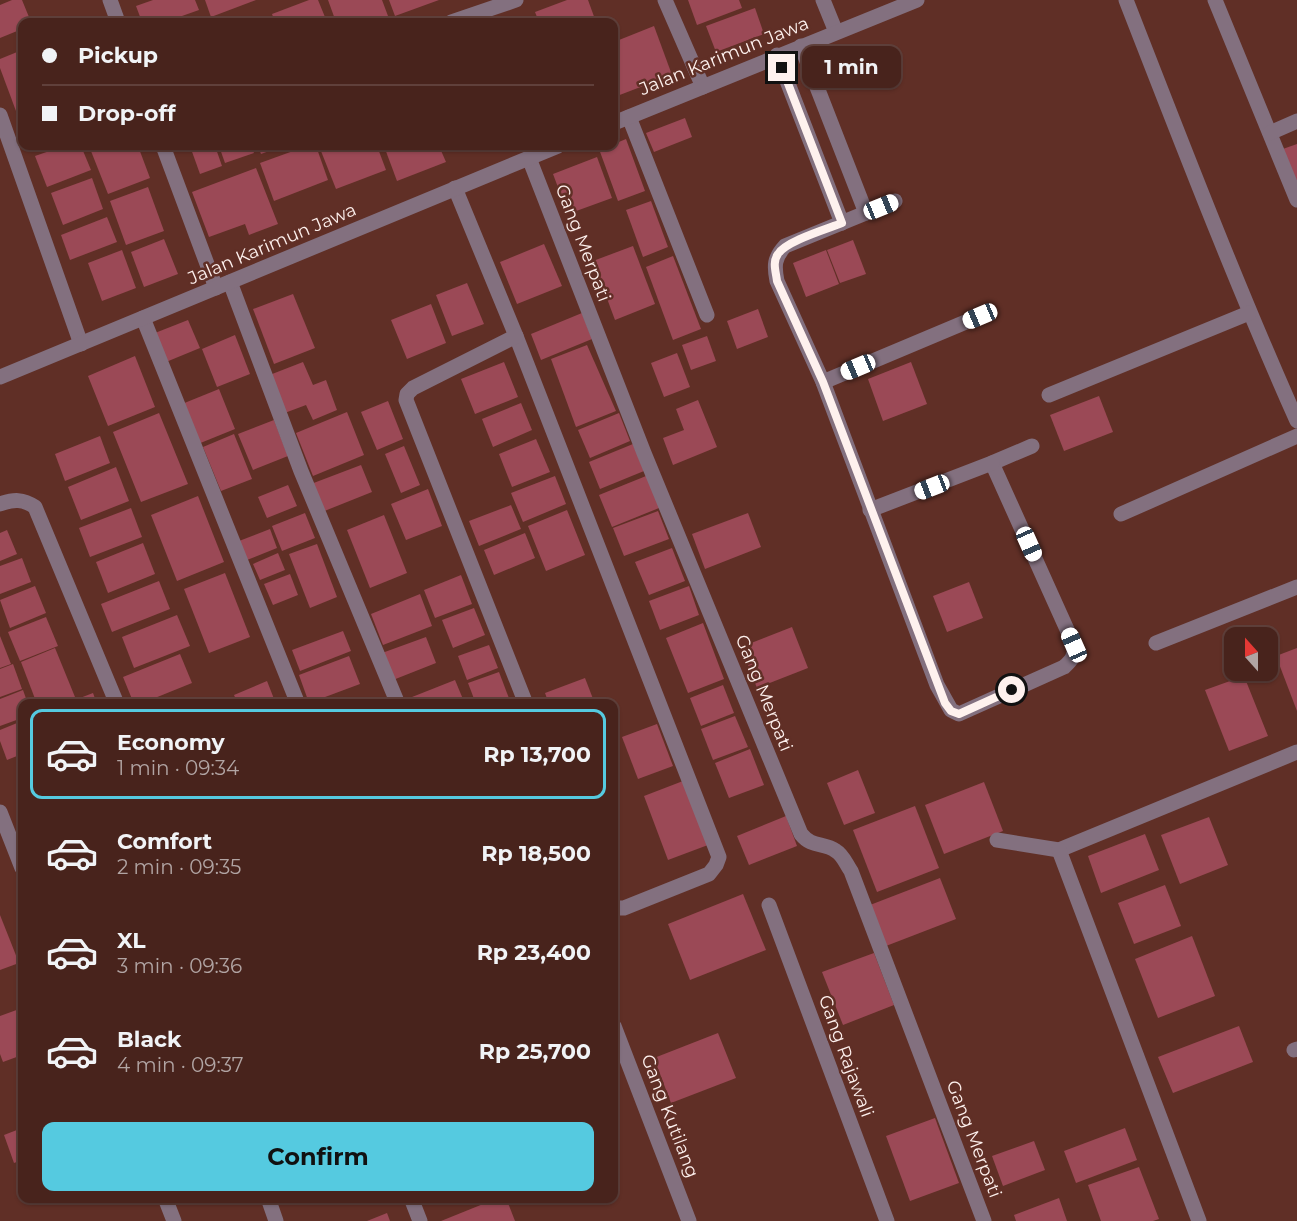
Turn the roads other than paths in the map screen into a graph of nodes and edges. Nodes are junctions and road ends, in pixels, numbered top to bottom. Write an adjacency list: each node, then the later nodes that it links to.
1 (110, 0): 8 (street)
2 (516, 0): 9 (street)
3 (665, 0): 13 (street)
4 (823, 0): 10 (street)
5 (917, 0): 10 (street, Jalan Karimun Jawa)
6 (1126, 0): 28 (street)
7 (1215, 0): 18 (street)
8 (117, 18)
9 (463, 18)
10 (836, 32): 11 (street, Jalan Karimun Jawa)
11 (801, 46): 12 (street, Jalan Karimun Jawa); 25 (street)
12 (777, 55): 13 (street, Jalan Karimun Jawa); 26 (street)
13 (703, 87): 15 (street, Jalan Karimun Jawa)
14 (0, 115): 33 (street)
15 (629, 117): 16 (street, Jalan Karimun Jawa); 29 (street)
16 (618, 121)
17 (1297, 121): 18 (street)
18 (1270, 133): 23 (street)
19 (165, 150): 27 (street)
20 (548, 150): 21 (street, Jalan Karimun Jawa)
21 (529, 158): 22 (street, Jalan Karimun Jawa); 66 (street, Gang Merpati)
22 (454, 188): 27 (street, Jalan Karimun Jawa); 32 (street)
23 (1297, 200)
24 (895, 201): 25 (street)
25 (866, 213): 26 (street)
26 (842, 223): 35 (street)
27 (223, 285): 31 (street, Jalan Karimun Jawa); 48 (street)
28 (1249, 313): 36 (street); 37 (street)
29 (706, 315)
30 (980, 316): 35 (street)
31 (143, 318): 33 (street, Jalan Karimun Jawa); 47 (street)
32 (516, 336): 49 (street); 56 (street)
33 (81, 344): 34 (street, Jalan Karimun Jawa)
34 (0, 377)
35 (823, 382): 42 (street)
36 (1049, 395)
37 (1297, 421)
38 (1297, 436): 43 (street)
39 (1032, 446): 40 (street)
40 (992, 463): 42 (street); 42 (street)
41 (0, 504): 46 (street)
42 (870, 510)
43 (1121, 514)
44 (1297, 586): 45 (street)
45 (1156, 643)
46 (115, 699)
47 (296, 699)
48 (396, 699)
49 (523, 699)
50 (1297, 752): 53 (street)
51 (0, 812): 54 (street)
52 (997, 840): 53 (street)
53 (1059, 850): 67 (street)
54 (18, 858)
55 (769, 904): 65 (street, Gang Rajawali)
56 (618, 908)
57 (618, 1036): 64 (street, Gang Kutilang)
58 (167, 1203): 61 (street)
59 (270, 1203): 62 (street)
60 (413, 1203): 63 (street)
61 (174, 1221)
62 (276, 1221)
63 (420, 1221)
64 (689, 1221)
65 (886, 1221)
66 (984, 1221)
67 (1199, 1221)

